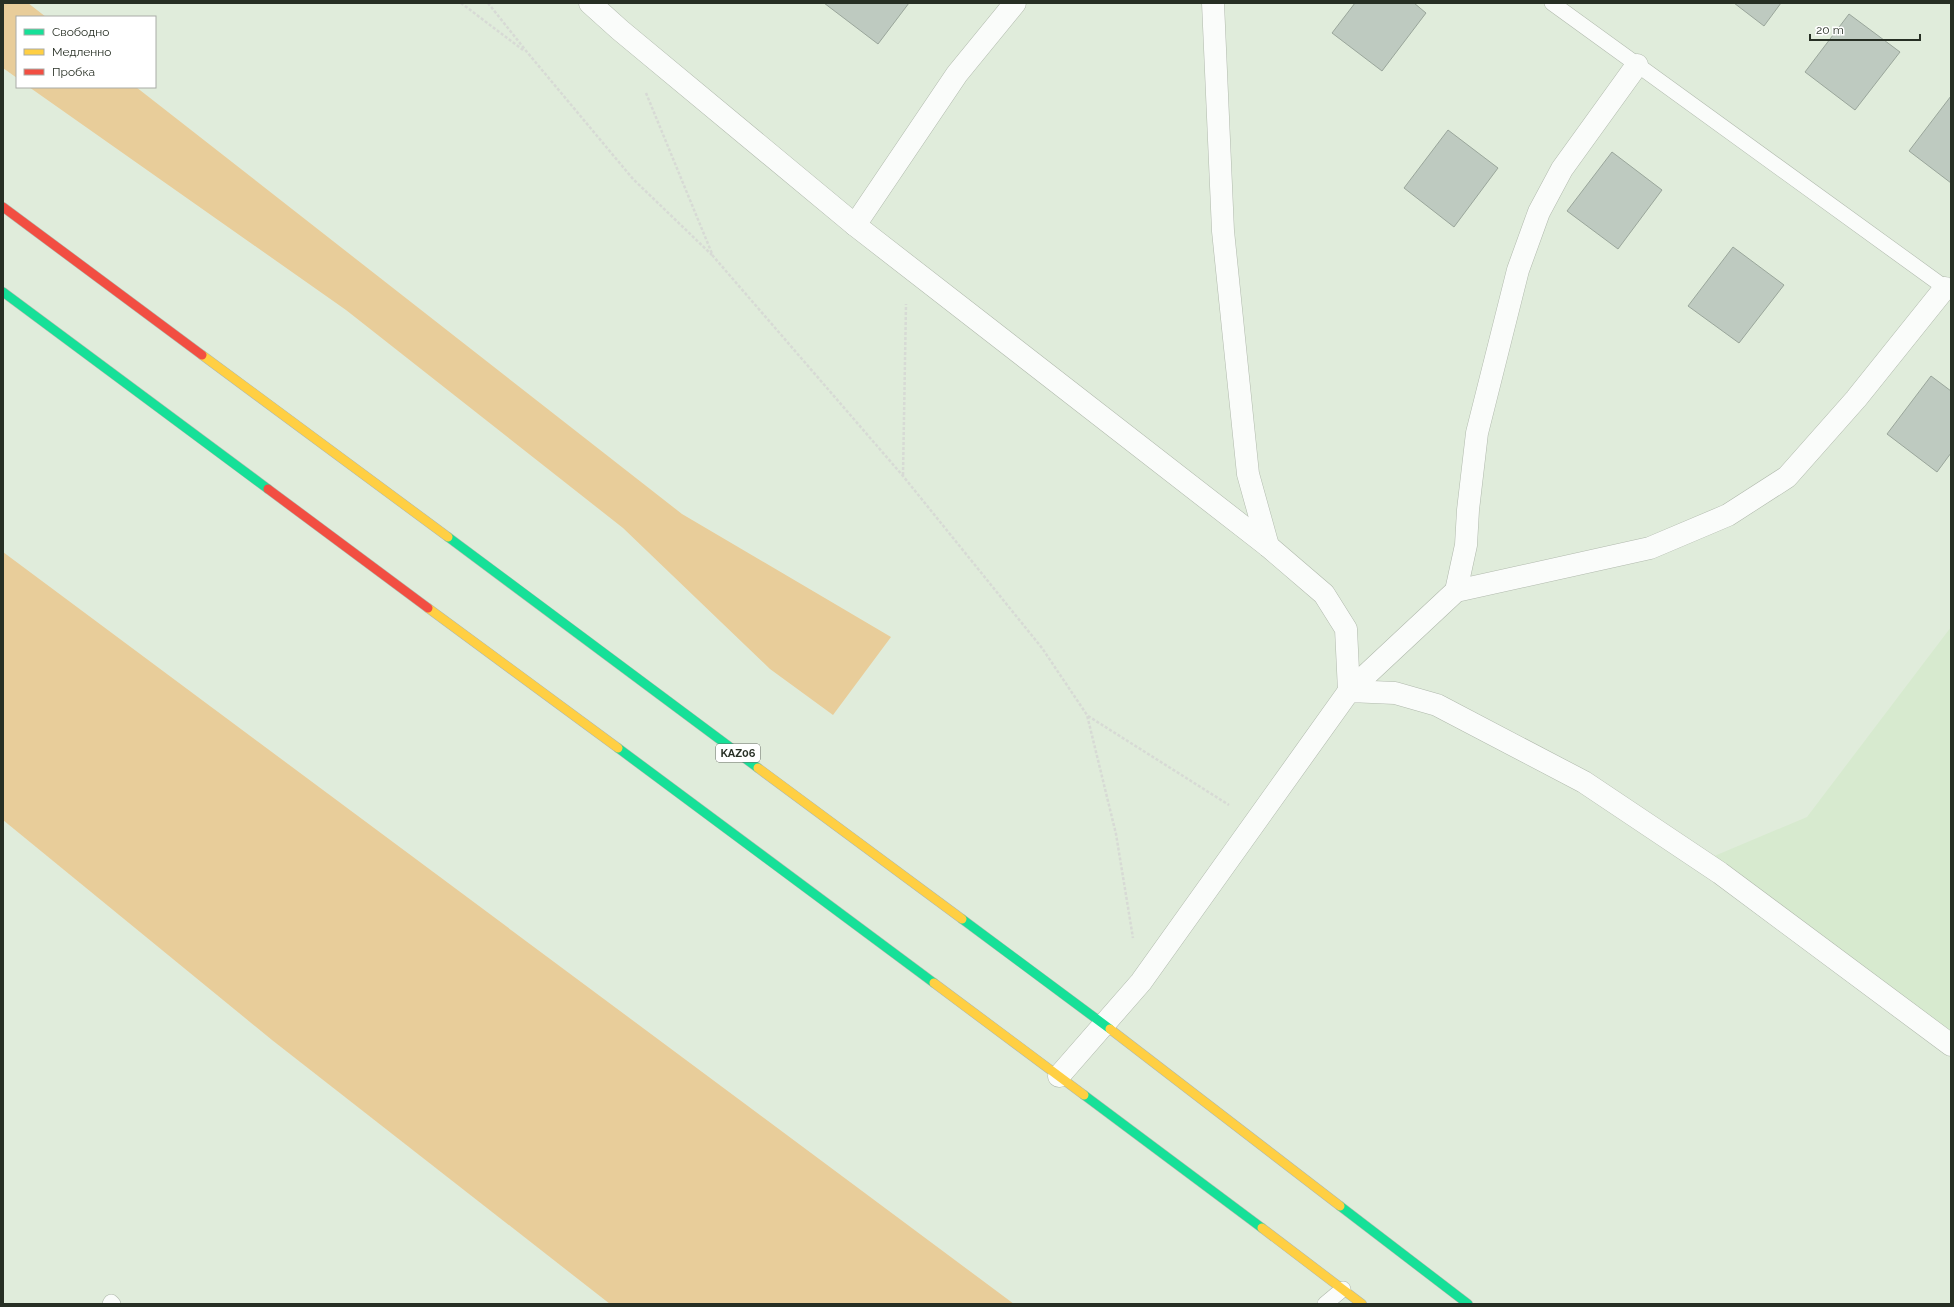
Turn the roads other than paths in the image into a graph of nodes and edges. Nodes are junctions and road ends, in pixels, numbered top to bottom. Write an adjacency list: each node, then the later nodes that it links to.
1 (590, 3): 7 (street)
2 (1015, 3): 7 (street)
3 (1213, 3): 10 (street)
4 (1552, 3): 5 (lane)
5 (1637, 65): 8 (lane); 11 (street)
6 (3, 207): 13 (highway, KАZ06)
7 (855, 225): 10 (street)
8 (1948, 290): 11 (street)
9 (3, 292): 15 (highway)
10 (1268, 546): 12 (street)
11 (1456, 591): 12 (street)
12 (1349, 691): 13 (street); 14 (street)
13 (1103, 1024): 15 (street); 21 (highway, KАZ06)
14 (1951, 1045)
15 (1059, 1076): 16 (highway)
16 (1343, 1289): 19 (lane); 20 (highway)
17 (110, 1304): 18 (lane)
18 (113, 1304)
19 (1326, 1304)
20 (1362, 1304)
21 (1468, 1304)

